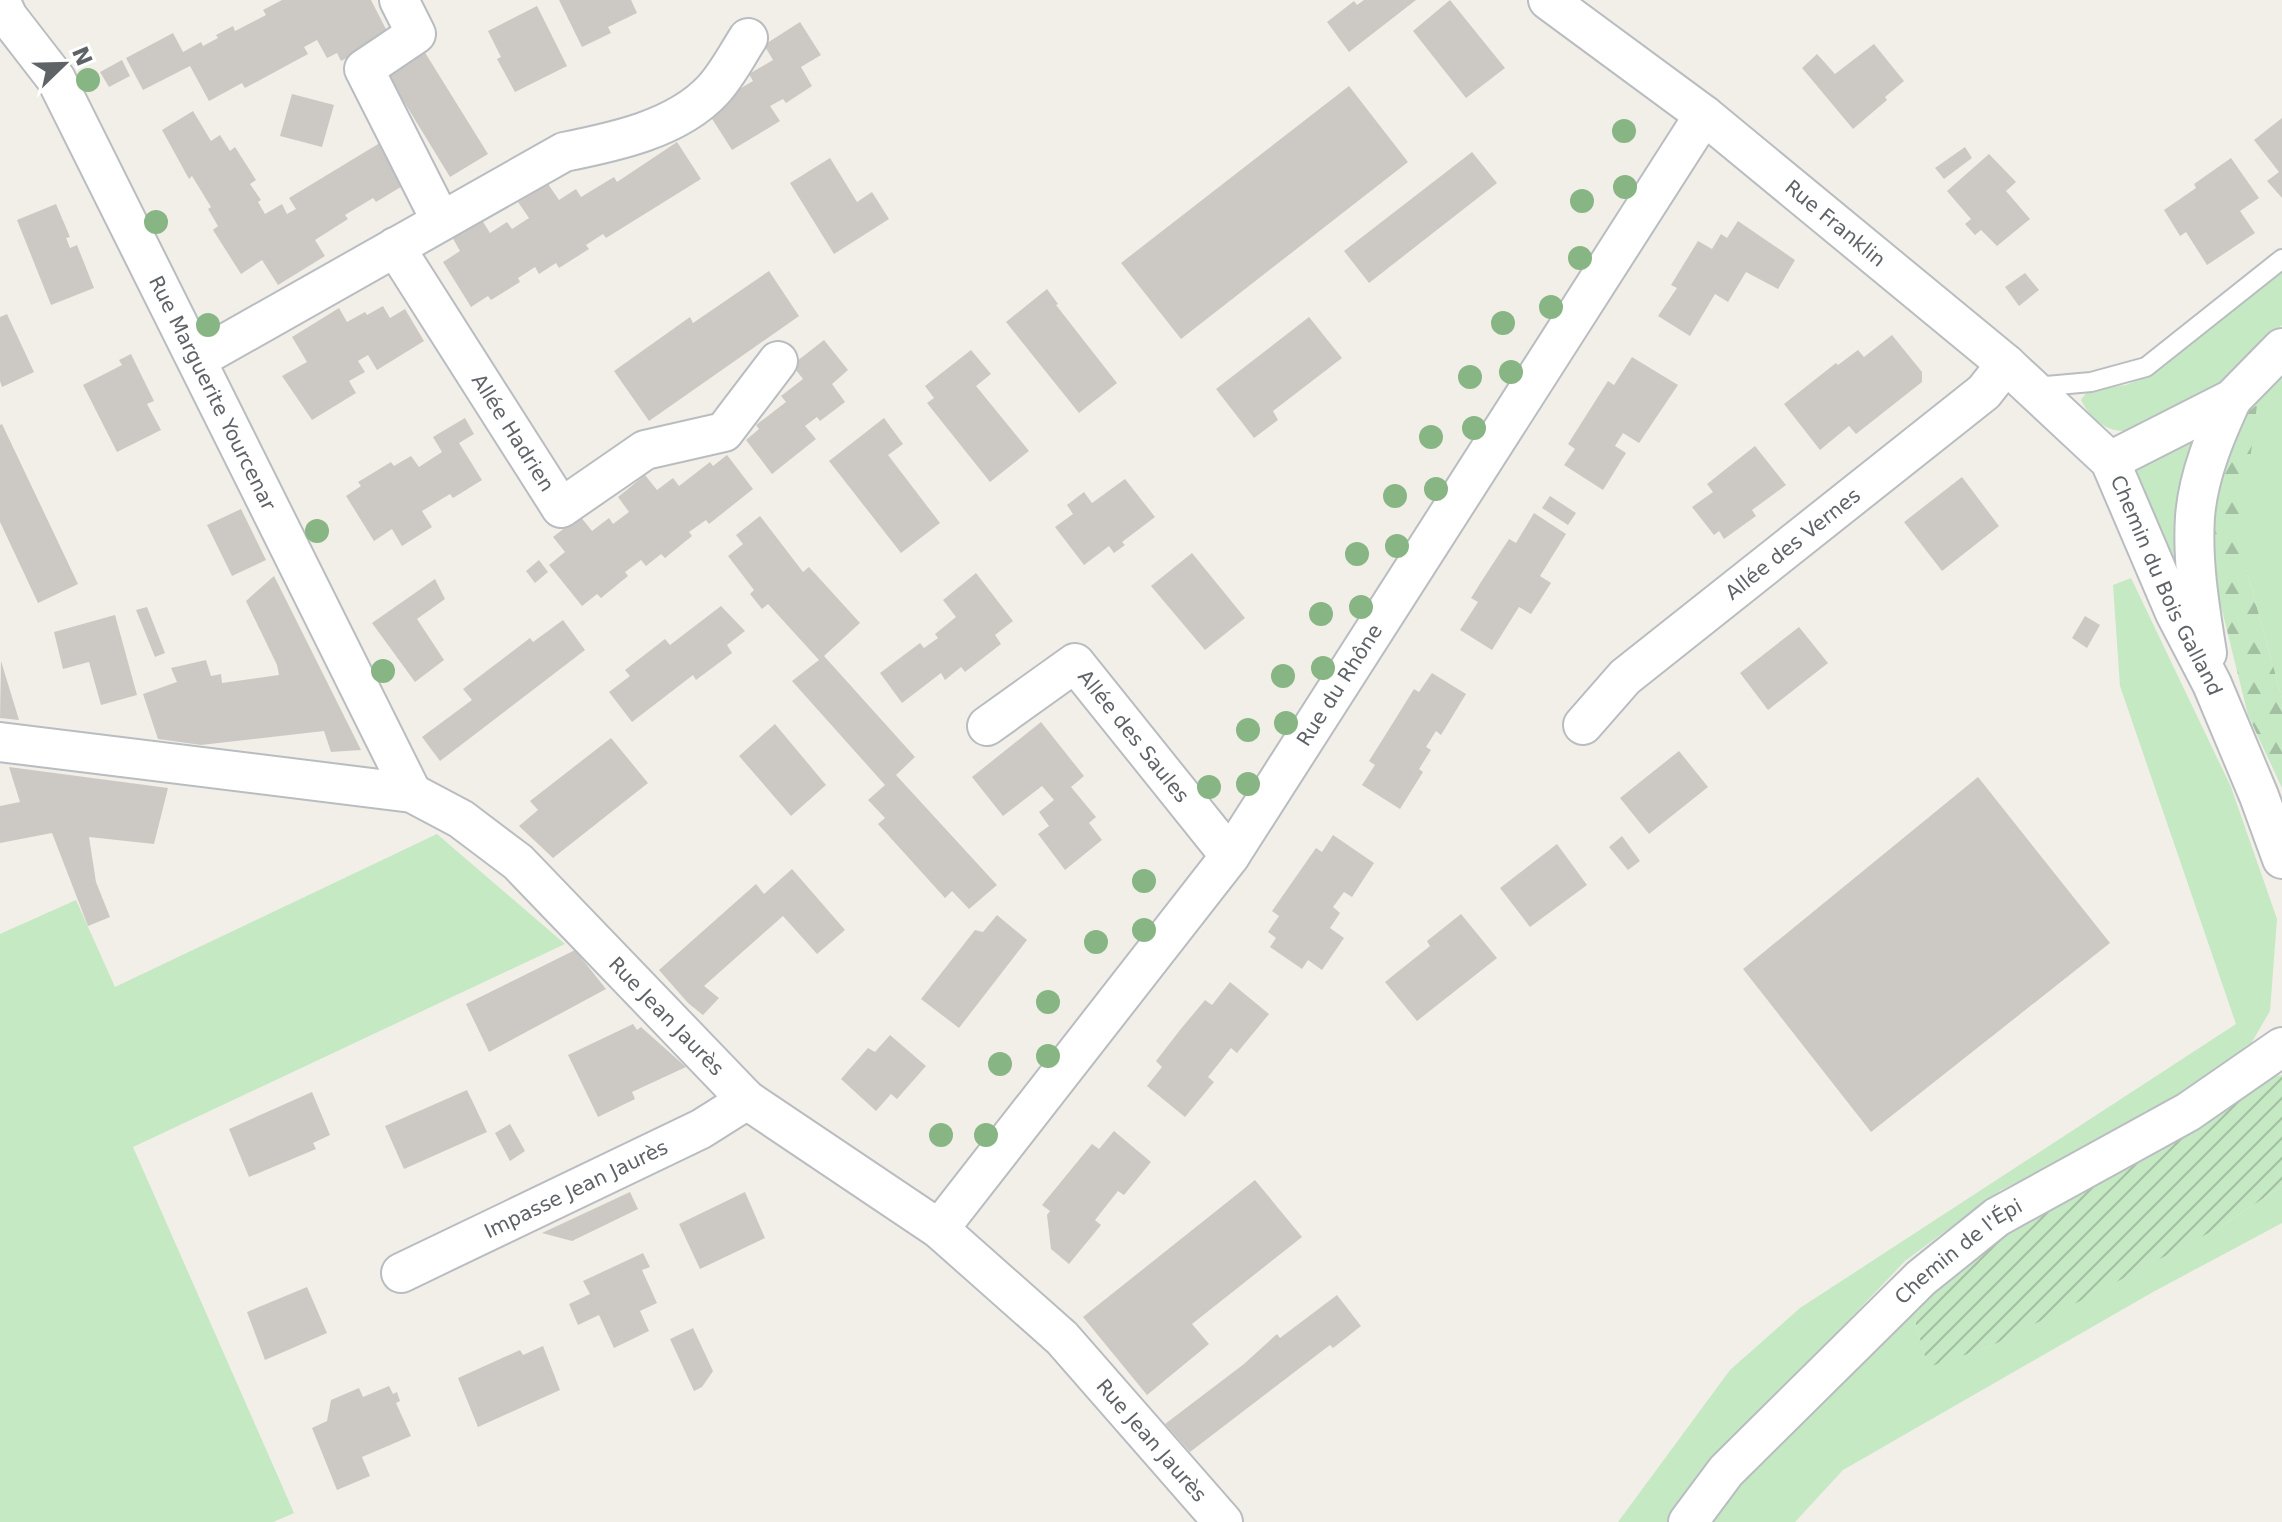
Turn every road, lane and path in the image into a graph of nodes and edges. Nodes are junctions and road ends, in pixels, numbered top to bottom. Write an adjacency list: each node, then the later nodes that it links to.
1 (399, 0): 6 (street)
2 (1548, 0): 5 (street, Rue Franklin)
3 (3, 13): 10 (street, Rue Marguerite Yourcenar)
4 (748, 38): 6 (street)
5 (1704, 115): 12 (street, Rue Franklin); 20 (street, Rue du Rhône)
6 (441, 221): 7 (street)
7 (395, 247): 10 (street); 11 (street, Allée Hadrien)
8 (2282, 259): 12 (lane)
9 (2282, 348): 13 (street, Chemin du Bois Galland)
10 (198, 359): 19 (street, Rue Marguerite Yourcenar)
11 (778, 361)
12 (2019, 375): 14 (street, Rue Franklin); 16 (street, Allée des Vernes)
13 (2232, 399): 14 (street, Chemin du Bois Galland); 15 (street)
14 (2110, 461): 15 (street, Chemin du Bois Galland)
15 (2212, 684): 21 (street, Chemin du Bois Galland)
16 (1583, 725)
17 (987, 726): 20 (street, Allée des Saules)
18 (0, 742): 19 (street, Rue Jean Jaurès)
19 (412, 793): 23 (street, Rue Jean Jaurès)
20 (1230, 856): 24 (street, Rue du Rhône)
21 (2282, 859)
22 (2282, 1047): 27 (street, Chemin de l'Épi)
23 (747, 1100): 24 (street, Rue Jean Jaurès); 25 (street, Impasse Jean Jaurès)
24 (939, 1229): 26 (street, Rue Jean Jaurès)
25 (401, 1273)
26 (1223, 1522)
27 (1688, 1522)

